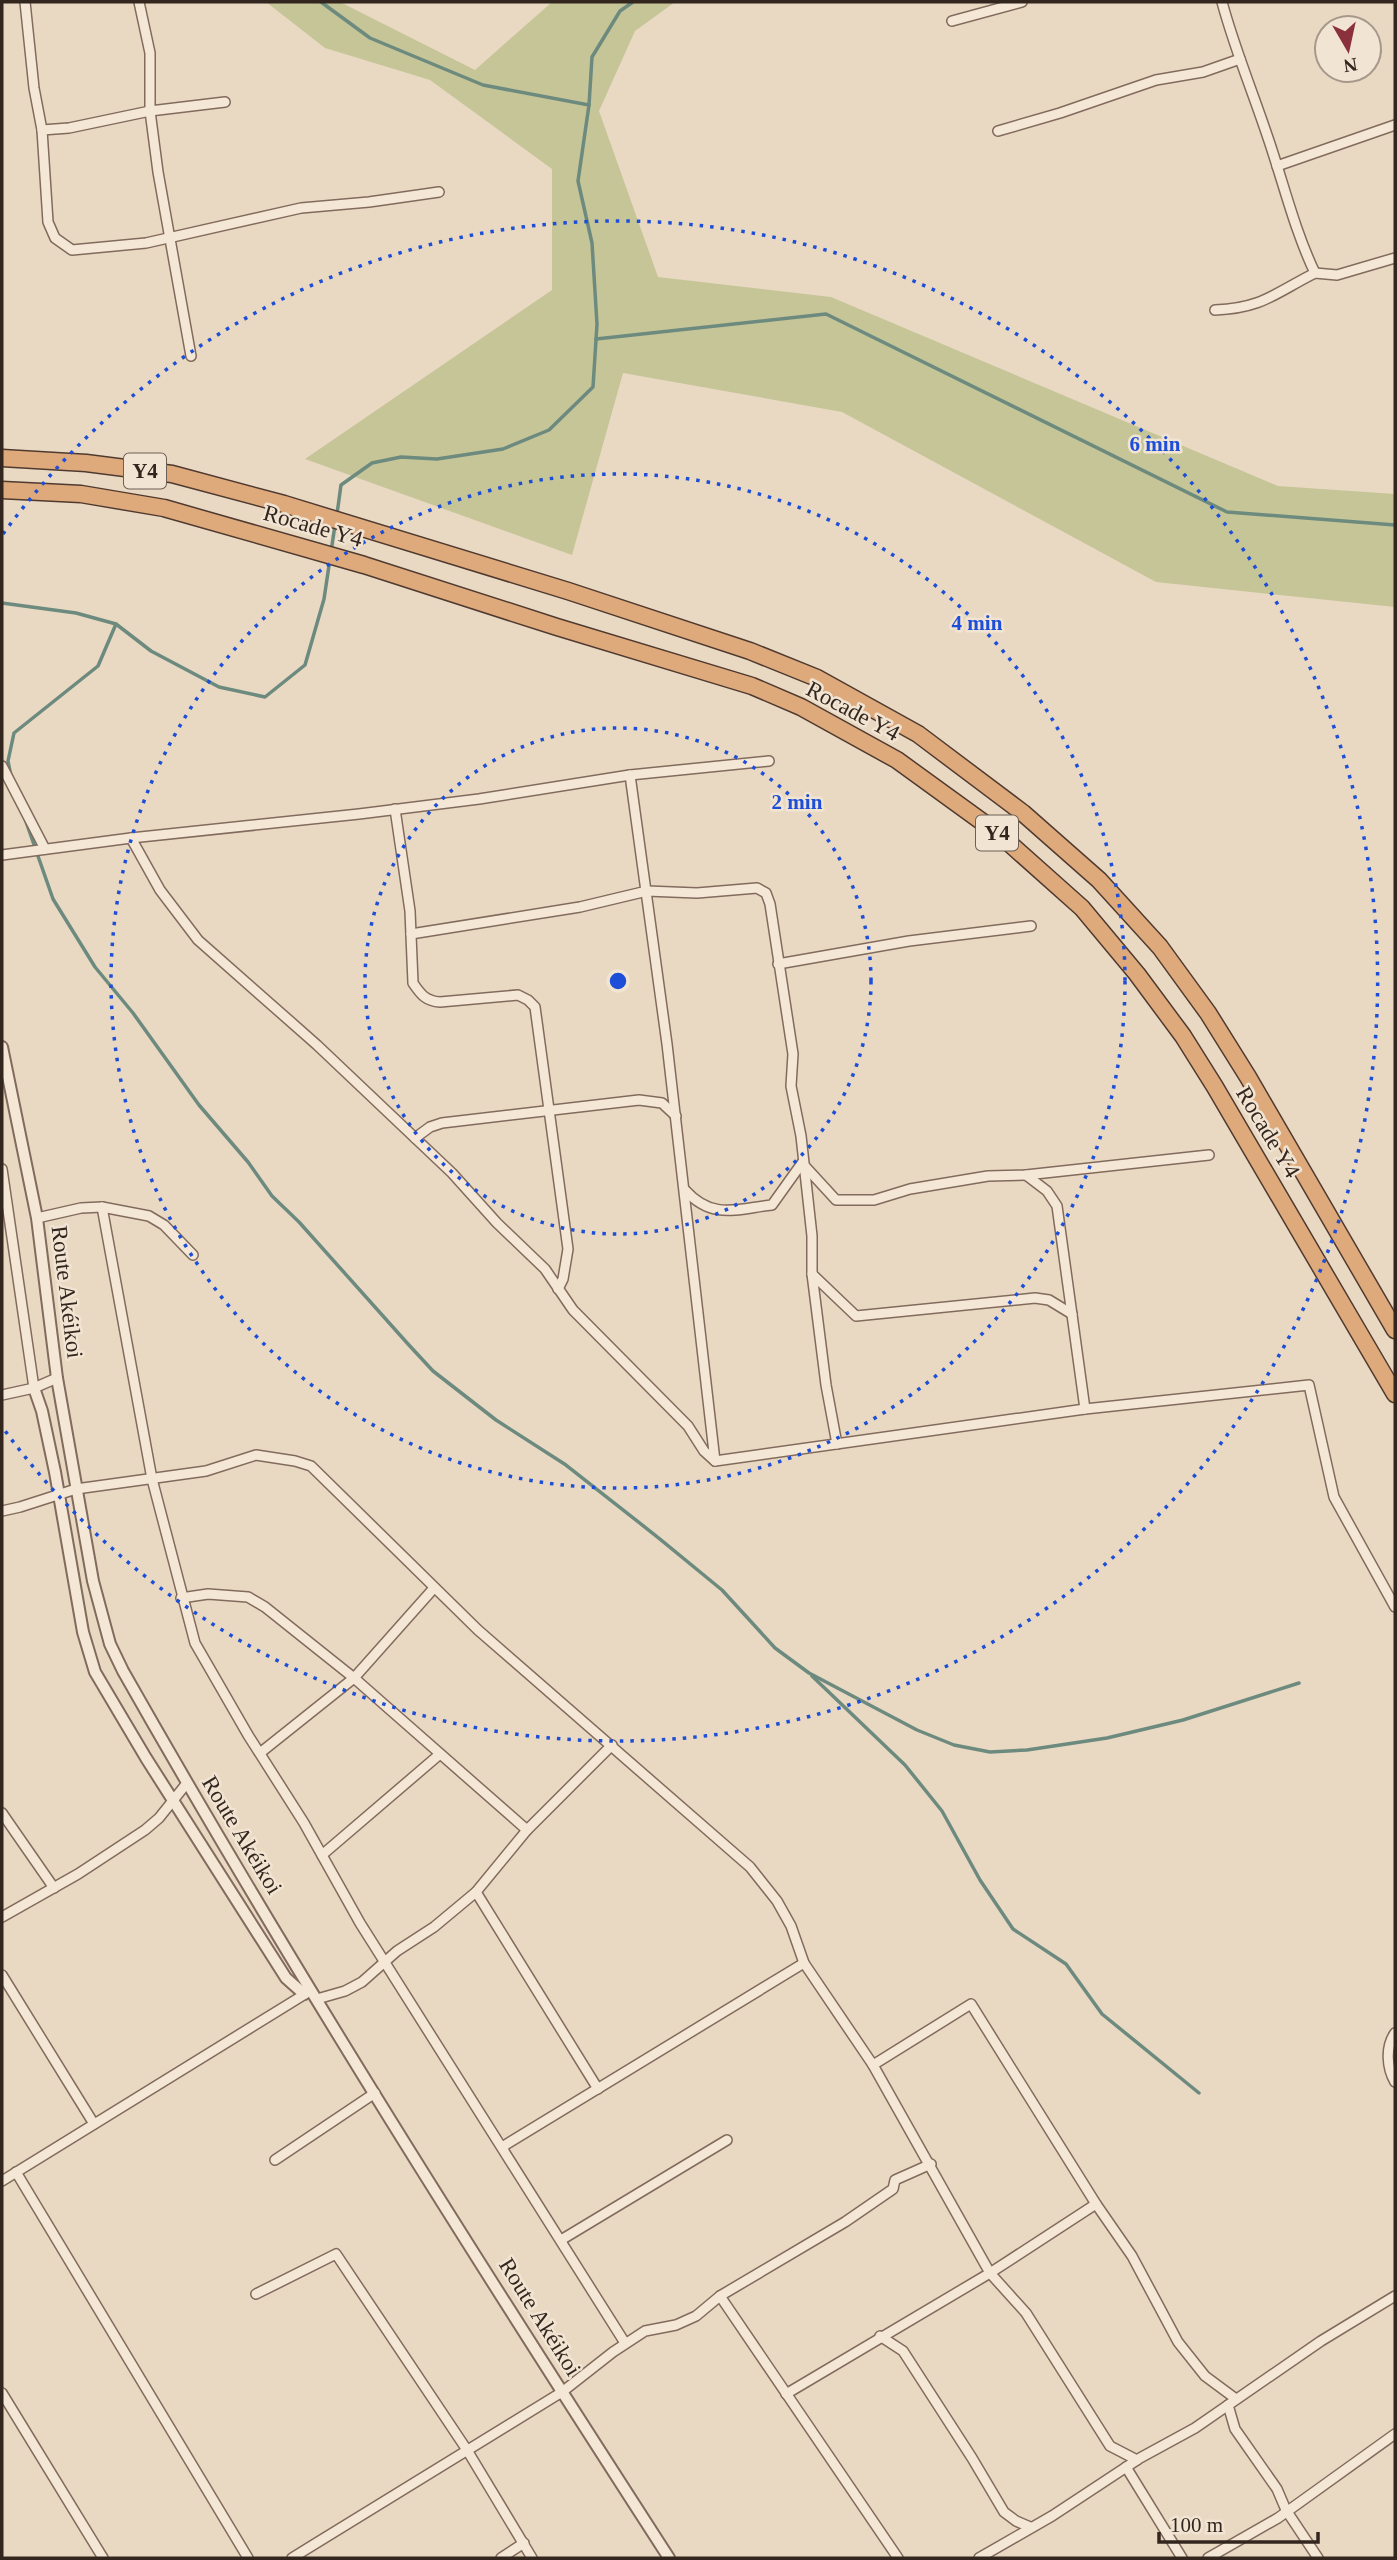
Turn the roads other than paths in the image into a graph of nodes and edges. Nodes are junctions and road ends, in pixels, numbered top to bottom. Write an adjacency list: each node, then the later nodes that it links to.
1 (24, 2): 10 (street)
2 (139, 2): 8 (street)
3 (1022, 2): 5 (street)
4 (1222, 2): 6 (street)
5 (952, 21)
6 (1240, 59): 11 (street); 12 (street)
7 (225, 102): 8 (street)
8 (150, 111): 10 (street); 14 (street)
9 (1395, 125): 12 (street)
10 (42, 130): 14 (street)
11 (998, 131)
12 (1277, 166): 16 (street)
13 (439, 192): 14 (street)
14 (171, 238): 18 (street)
15 (1395, 258): 16 (street)
16 (1315, 273): 17 (street)
17 (1215, 310)
18 (191, 356)
19 (2, 458): 48 (highway, Rocade Y4 / Y4)
20 (2, 490): 51 (highway, Rocade Y4 / Y4)
21 (769, 761): 23 (street)
22 (2, 766): 26 (street)
23 (630, 775): 24 (street); 28 (street)
24 (395, 809): 25 (street); 30 (street)
25 (131, 838): 26 (street); 35 (street)
26 (45, 849): 27 (street)
27 (2, 855)
28 (648, 891): 30 (street); 31 (street); 34 (street)
29 (1031, 926): 31 (street)
30 (411, 934): 33 (street)
31 (779, 964): 37 (street)
32 (2, 1047): 43 (street, Route Akéikoi)
33 (548, 1110): 34 (street); 35 (street); 46 (street)
34 (676, 1115): 40 (street)
35 (415, 1138): 46 (street)
36 (1209, 1155): 39 (street)
37 (802, 1163): 39 (street); 40 (street); 45 (street)
38 (2, 1169): 41 (street)
39 (1026, 1175): 47 (street)
40 (685, 1190): 55 (street)
41 (4, 1191): 50 (street)
42 (102, 1207): 43 (street); 44 (street); 56 (street)
43 (37, 1218): 49 (street, Route Akéikoi)
44 (193, 1255)
45 (812, 1274): 47 (street); 54 (street)
46 (558, 1289): 55 (street)
47 (1072, 1314): 53 (street)
48 (1395, 1330)
49 (57, 1378): 50 (street); 57 (street, Route Akéikoi)
50 (34, 1388): 52 (street); 58 (street, Route Akéikoi)
51 (1395, 1394)
52 (2, 1395)
53 (1085, 1409): 54 (street); 62 (street)
54 (837, 1444): 55 (street)
55 (715, 1461)
56 (152, 1479): 57 (street); 60 (street); 61 (street)
57 (76, 1489): 58 (street); 67 (street, Route Akéikoi)
58 (58, 1493): 59 (street); 68 (street, Route Akéikoi)
59 (2, 1511)
60 (434, 1588): 63 (street); 64 (street)
61 (181, 1598): 63 (street); 65 (street)
62 (1395, 1607)
63 (354, 1678): 65 (street); 66 (street)
64 (611, 1745): 70 (street); 76 (street)
65 (260, 1753): 71 (street)
66 (440, 1754): 70 (street); 71 (street)
67 (187, 1783): 68 (street); 78 (street, Route Akéikoi)
68 (172, 1799): 72 (street); 78 (street, Route Akéikoi)
69 (2, 1813): 72 (street)
70 (527, 1830): 73 (street)
71 (322, 1855): 75 (street)
72 (54, 1888): 74 (street)
73 (475, 1892): 75 (street); 82 (street)
74 (2, 1917)
75 (386, 1961): 78 (street); 86 (street)
76 (804, 1963): 80 (street); 82 (street)
77 (2, 1975): 84 (street)
78 (311, 1994): 83 (street, Route Akéikoi); 84 (street)
79 (1395, 2033): 81 (street)
80 (873, 2065): 88 (street); 91 (street)
81 (1395, 2082)
82 (598, 2089): 86 (street)
83 (376, 2093): 87 (street); 99 (street, Route Akéikoi)
84 (94, 2124): 89 (street)
85 (727, 2140): 92 (street)
86 (502, 2147): 92 (street)
87 (275, 2160)
88 (931, 2164): 93 (street); 95 (street)
89 (16, 2172): 90 (street); 112 (street)
90 (2, 2181)
91 (1096, 2204): 93 (street); 102 (street)
92 (561, 2240): 98 (street)
93 (990, 2273): 97 (street); 106 (street)
94 (256, 2294): 105 (street)
95 (720, 2296): 98 (street); 101 (street)
96 (1395, 2297): 102 (street)
97 (880, 2336): 101 (street); 109 (street)
98 (625, 2343): 99 (street)
99 (562, 2392): 105 (street); 116 (street, Route Akéikoi)
100 (2, 2393): 111 (street)
101 (786, 2394): 117 (street)
102 (1237, 2399): 103 (street)
103 (1228, 2404): 106 (street); 108 (street)
104 (1395, 2434): 108 (street)
105 (467, 2451): 110 (street); 113 (street)
106 (1137, 2460): 107 (street)
107 (1126, 2467): 109 (street); 119 (street)
108 (1286, 2510): 120 (street); 121 (street)
109 (1030, 2527): 118 (street)
110 (524, 2543): 114 (street); 115 (street)
111 (103, 2558)
112 (248, 2558)
113 (292, 2558)
114 (501, 2558)
115 (532, 2558)
116 (669, 2558)
117 (898, 2558)
118 (979, 2558)
119 (1182, 2558)
120 (1208, 2558)
121 (1318, 2558)

